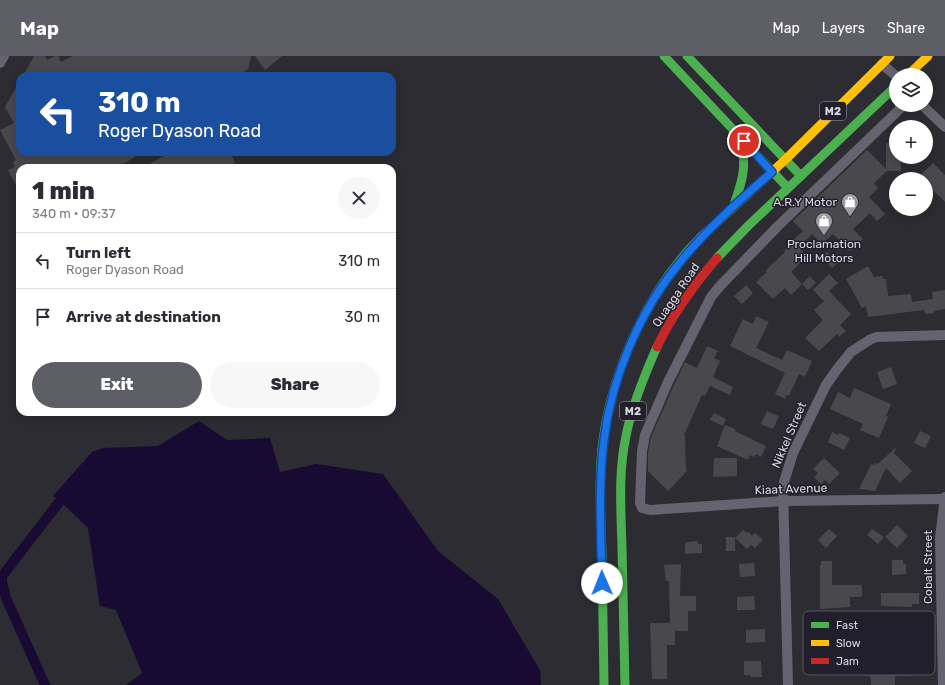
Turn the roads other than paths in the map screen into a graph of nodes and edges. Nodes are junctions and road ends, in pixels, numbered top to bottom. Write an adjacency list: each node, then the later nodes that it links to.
1 (4, 56): 6 (street)
2 (664, 56): 14 (main road)
3 (687, 56): 15 (main road)
4 (890, 56): 7 (main road, Quagga Road / M2)
5 (928, 56): 8 (main road)
6 (0, 63)
7 (882, 64): 9 (street); 15 (main road, Quagga Road / M2)
8 (915, 68)
9 (889, 70)
10 (889, 93): 17 (main road, Quagga Road / M2)
11 (897, 112): 22 (street, Kiaat Avenue)
12 (929, 112): 13 (street)
13 (945, 127)
14 (734, 131): 16 (main road); 19 (main road)
15 (785, 160): 16 (main road, Quagga Road / M2); 17 (main road)
16 (772, 172): 18 (main road); 19 (main road, Quagga Road / M2)
17 (801, 176): 18 (main road, Quagga Road / M2)
18 (788, 188): 24 (main road, Quagga Road / M2)
19 (734, 206): 23 (main road, Quagga Road / M2)
20 (945, 335): 22 (street, Nikkel Street)
21 (945, 498): 22 (street, Kiaat Avenue); 26 (street, Cobalt Street)
22 (783, 502): 25 (street, Nikkel Street)
23 (604, 685)
24 (625, 685)
25 (788, 685)
26 (943, 685)

